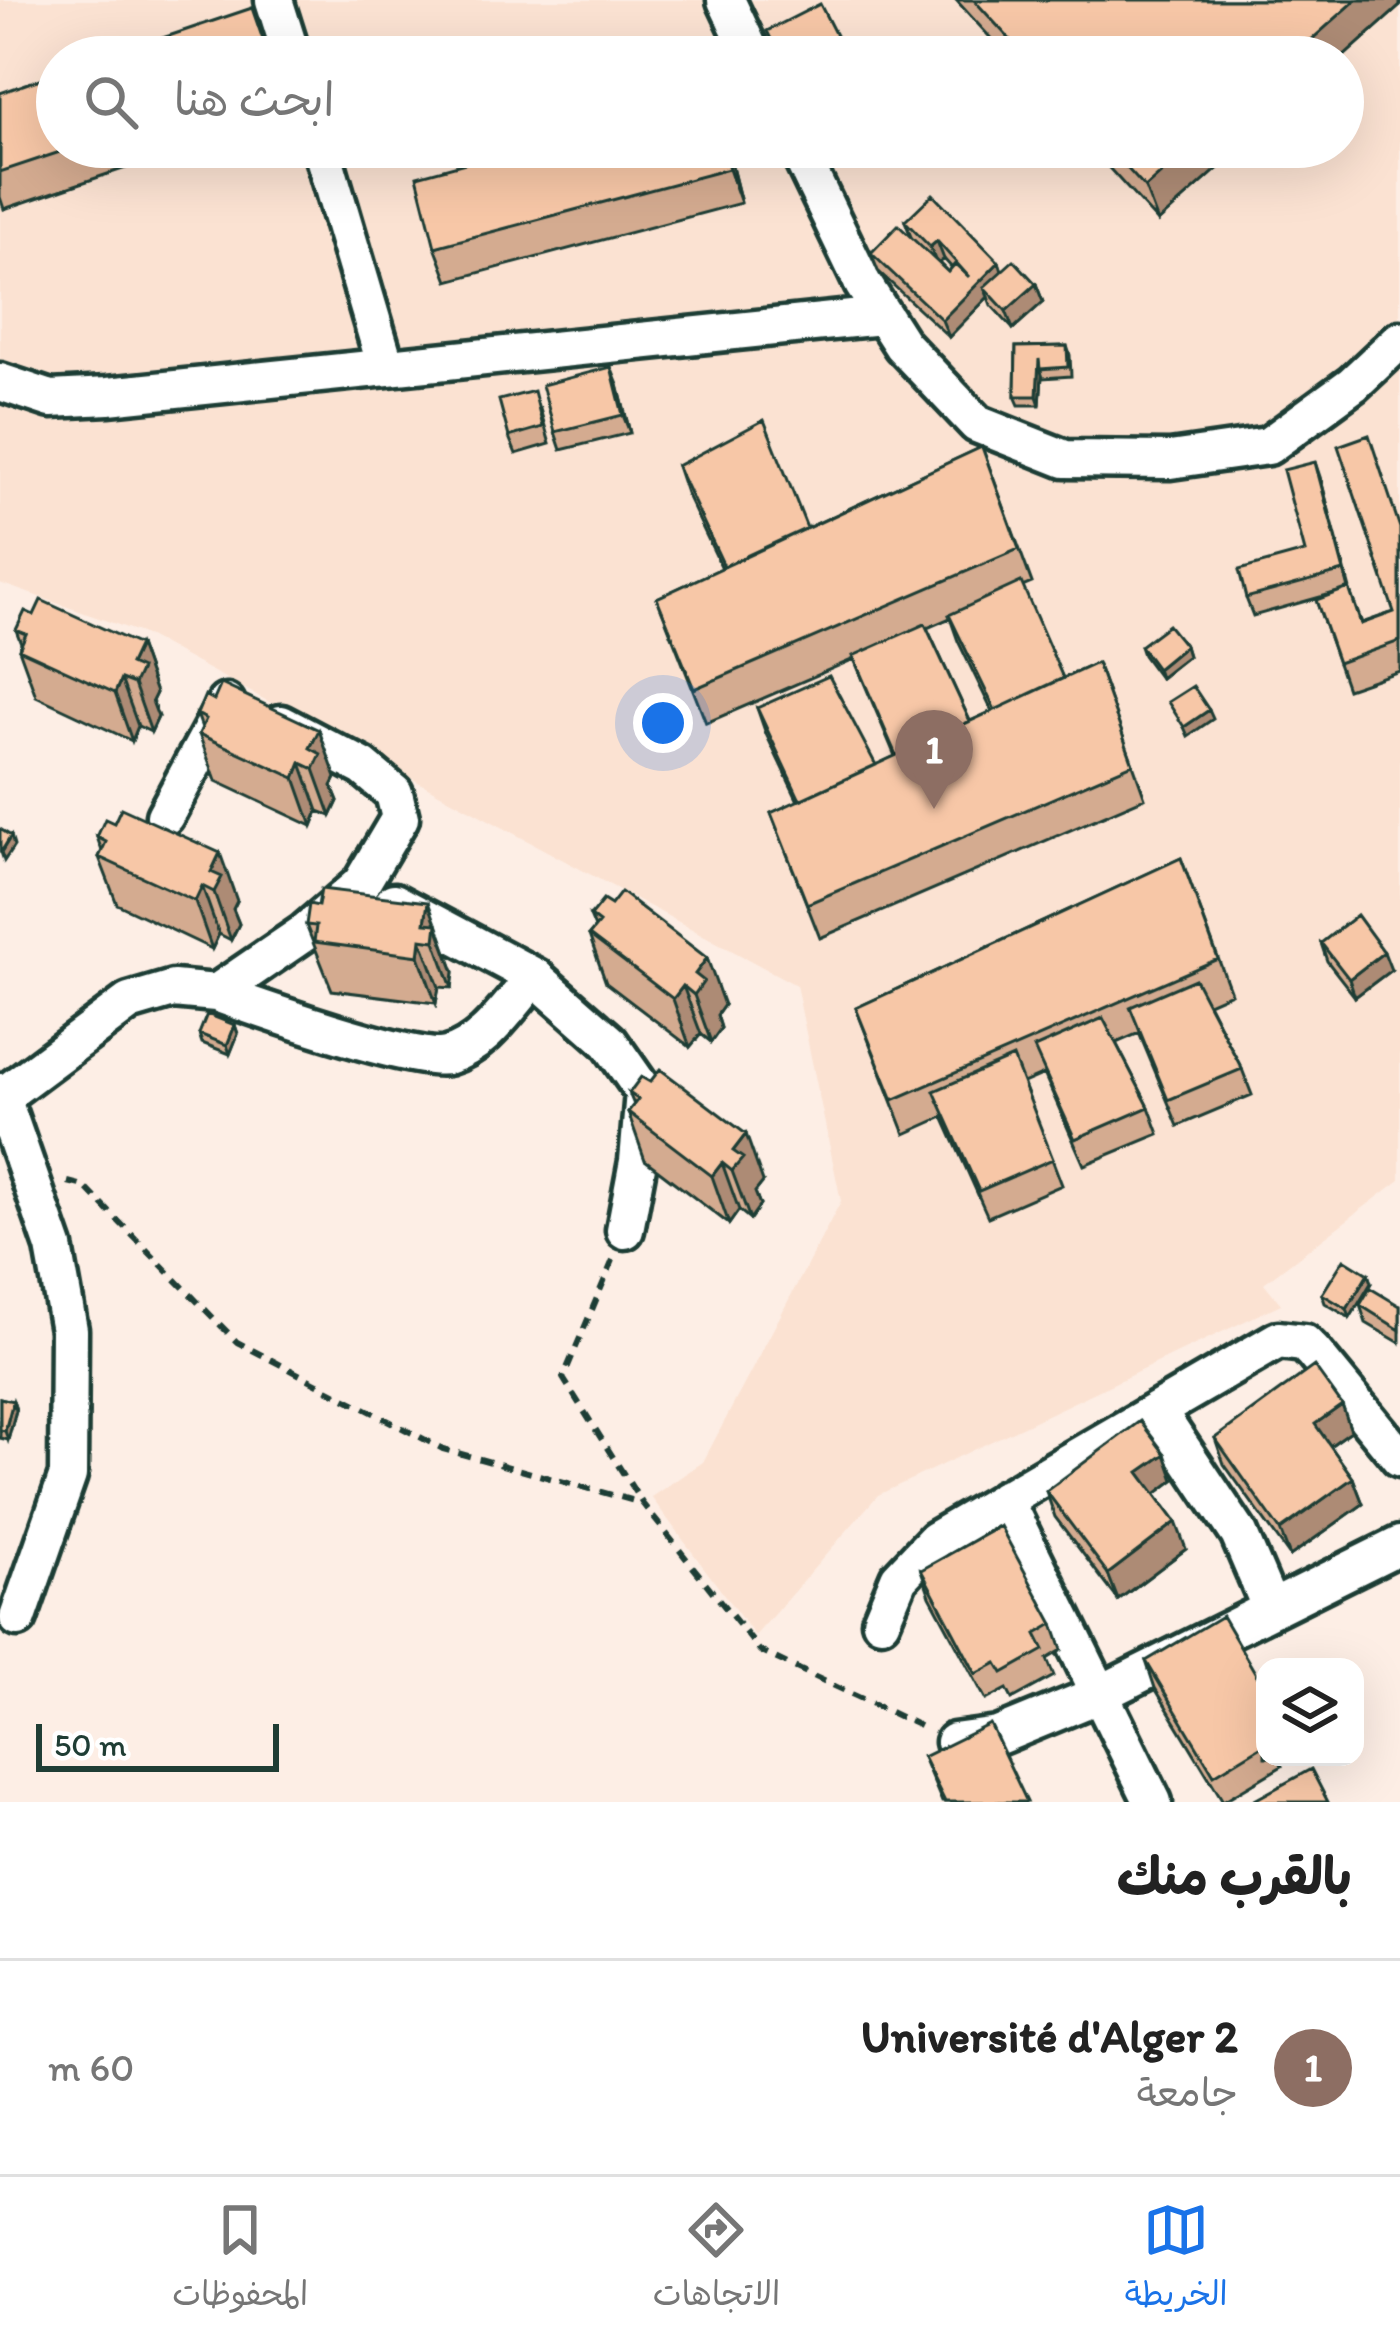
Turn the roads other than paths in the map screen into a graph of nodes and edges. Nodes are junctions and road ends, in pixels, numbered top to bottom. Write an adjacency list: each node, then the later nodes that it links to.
1 (274, 0): 3 (street)
2 (726, 0): 4 (street)
3 (285, 36)
4 (743, 36)
5 (327, 168): 9 (street)
6 (807, 168): 7 (street)
7 (880, 316): 8 (street); 9 (street)
8 (1400, 340)
9 (386, 367): 10 (street)
10 (0, 382)
11 (165, 816): 12 (street)
12 (361, 884): 13 (street); 14 (street)
13 (535, 977): 14 (street); 16 (street)
14 (216, 993): 15 (street)
15 (0, 1096): 22 (street)
16 (625, 1230)
17 (1157, 1411): 18 (street); 19 (street); 21 (street)
18 (1400, 1458)
19 (1004, 1499): 23 (street); 24 (street)
20 (1400, 1545): 21 (street)
21 (1271, 1609): 24 (street)
22 (18, 1618)
23 (880, 1621)
24 (1100, 1694): 25 (street); 26 (street)
25 (954, 1742)
26 (1154, 1802)

